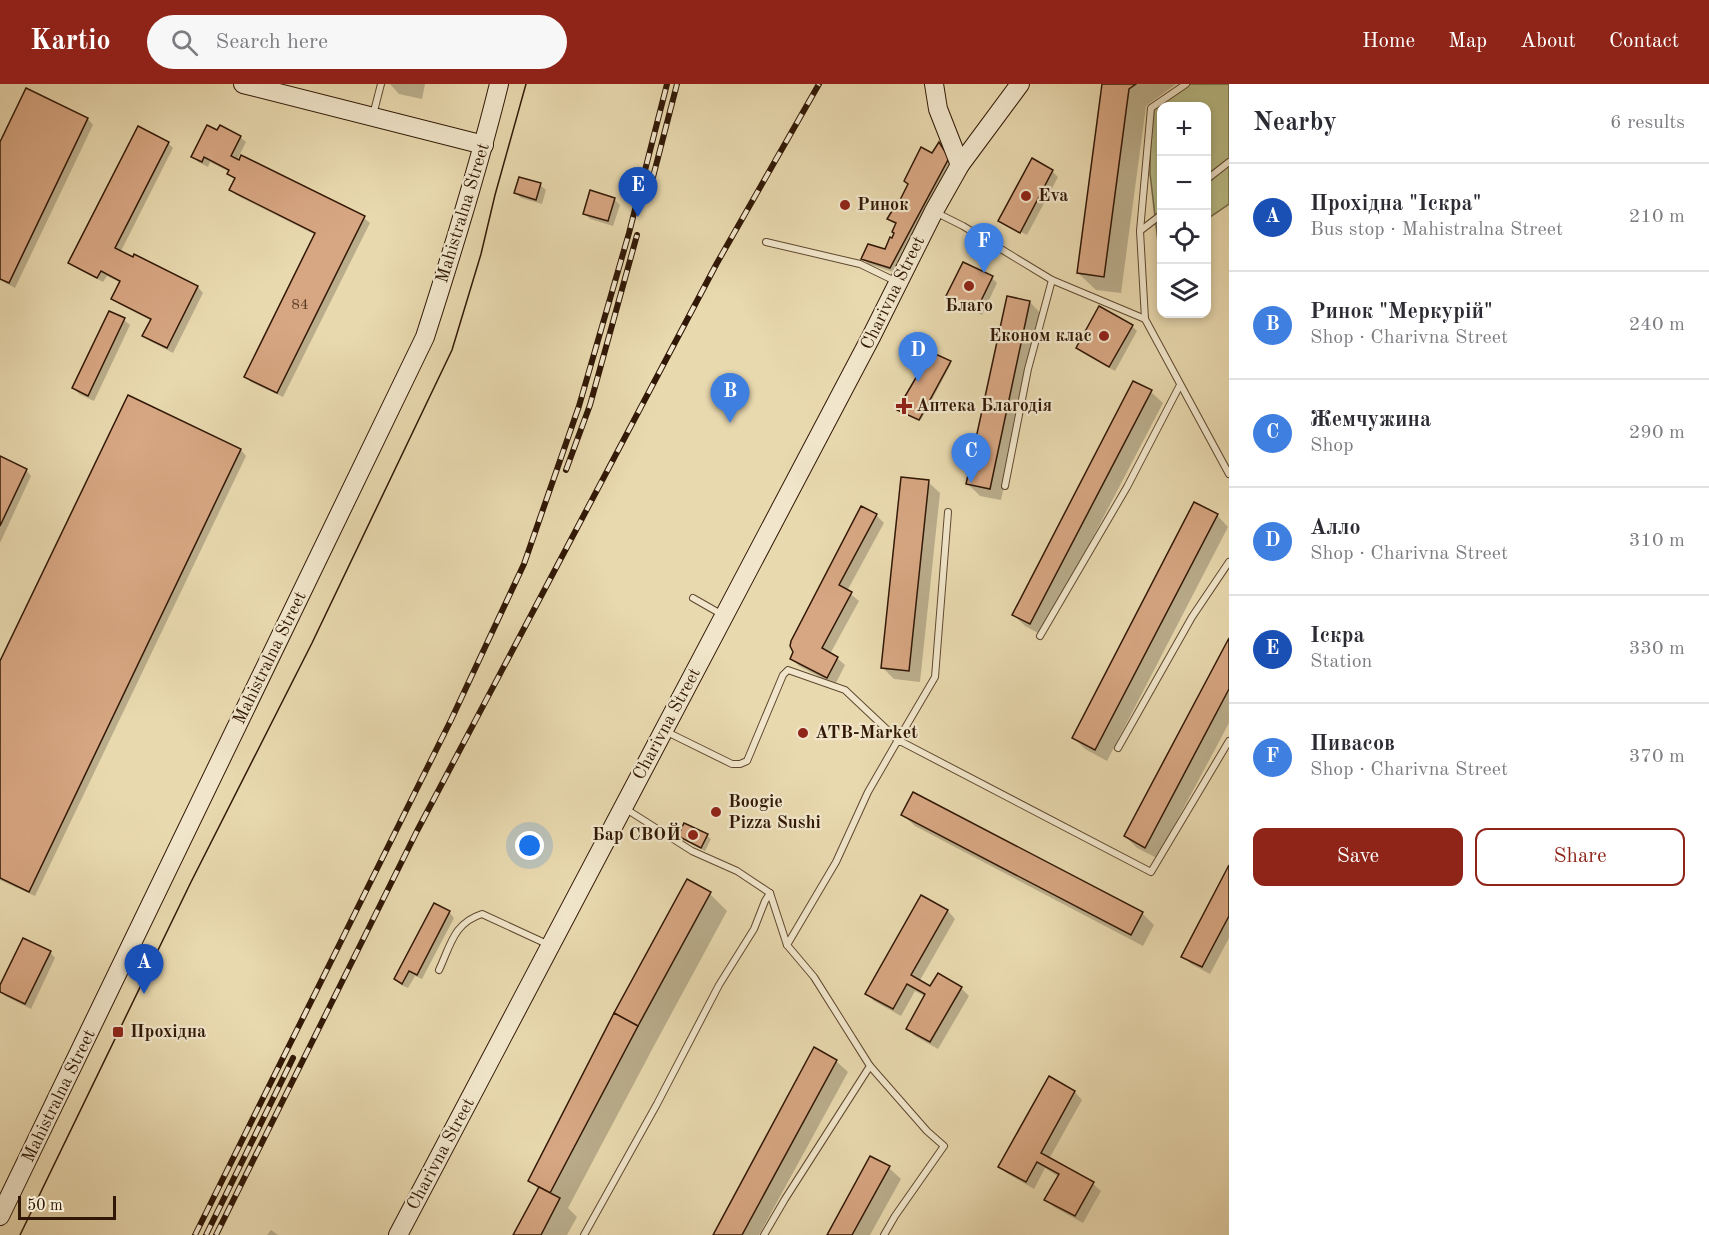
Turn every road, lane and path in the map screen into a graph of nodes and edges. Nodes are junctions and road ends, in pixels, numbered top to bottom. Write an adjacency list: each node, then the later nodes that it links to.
1 (243, 84): 7 (street)
2 (381, 84): 8 (lane)
3 (499, 84): 9 (street, Mahistralna Street)
4 (934, 84): 11 (street)
5 (1020, 84): 11 (street, Charivna Street)
6 (1186, 84): 15 (lane)
7 (267, 87): 8 (street)
8 (373, 117): 9 (street)
9 (484, 145): 38 (street, Mahistralna Street)
10 (1229, 162): 12 (lane)
11 (960, 165): 13 (street, Charivna Street)
12 (1211, 176)
13 (933, 211): 17 (lane); 18 (street, Charivna Street)
14 (1157, 217): 15 (lane)
15 (1140, 231): 19 (lane)
16 (766, 242): 18 (lane)
17 (1052, 280): 19 (lane); 22 (lane)
18 (899, 282): 26 (street, Charivna Street)
19 (1145, 319): 20 (lane)
20 (1180, 384): 21 (lane); 27 (lane)
21 (1229, 474)
22 (1005, 486)
23 (948, 512): 29 (lane)
24 (1229, 562): 31 (lane)
25 (693, 598): 26 (lane)
26 (724, 616): 28 (street, Charivna Street)
27 (1040, 636)
28 (663, 731): 29 (lane); 32 (street, Charivna Street)
29 (898, 740): 30 (lane); 34 (lane)
30 (1229, 741)
31 (1119, 748)
32 (623, 808): 33 (lane); 35 (street, Charivna Street)
33 (770, 893): 34 (lane); 40 (lane)
34 (787, 945): 37 (lane)
35 (550, 946): 36 (lane); 39 (street, Charivna Street)
36 (439, 970)
37 (870, 1066): 41 (lane); 42 (lane)
38 (0, 1216)
39 (398, 1235)
40 (584, 1235)
41 (764, 1235)
42 (884, 1235)

